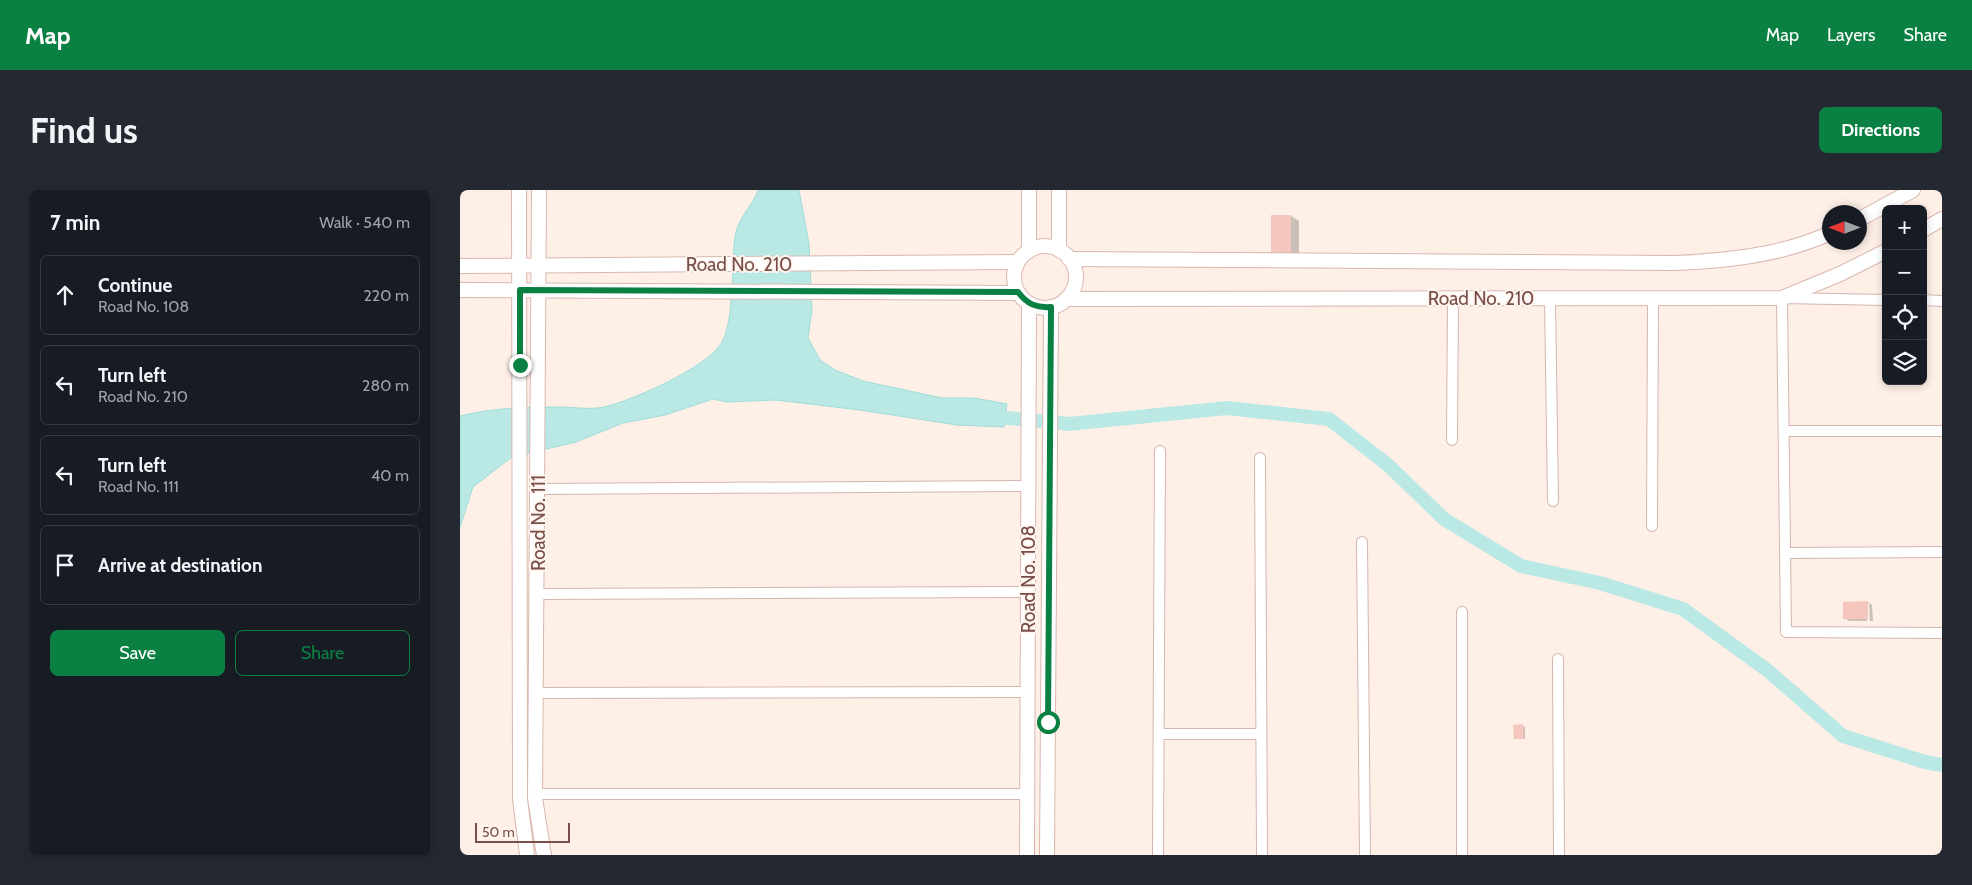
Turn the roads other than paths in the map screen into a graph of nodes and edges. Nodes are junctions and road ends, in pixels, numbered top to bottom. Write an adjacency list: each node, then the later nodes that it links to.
1 (519, 190): 14 (street, Road No. 111)
2 (540, 190): 15 (street, Road No. 111)
3 (1029, 190): 10 (street)
4 (1060, 190): 12 (street)
5 (1913, 190): 6 (street)
6 (1867, 215)
7 (1942, 219): 8 (street)
8 (1927, 228)
9 (1822, 236): 12 (street, Road No. 210)
10 (1029, 251): 12 (street, Road No. 210); 13 (street)
11 (1882, 253): 24 (street, Road No. 210)
12 (1064, 255): 25 (street)
13 (1018, 262): 15 (street, Road No. 210); 20 (street)
14 (518, 265): 15 (street, Road No. 210); 16 (street, Road No. 210); 18 (street, Road No. 111)
15 (540, 265): 19 (street, Road No. 111)
16 (460, 266)
17 (460, 290): 18 (street, Road No. 210)
18 (520, 290): 19 (street, Road No. 210); 54 (street, Road No. 111)
19 (540, 290): 20 (street, Road No. 210); 37 (street, Road No. 111)
20 (1018, 292): 29 (street)
21 (1453, 298): 22 (street, Road No. 210); 25 (street, Road No. 210); 33 (street)
22 (1550, 298): 23 (street, Road No. 210); 38 (street)
23 (1653, 298): 24 (street, Road No. 210); 39 (street)
24 (1782, 298): 26 (street); 31 (street)
25 (1066, 299): 30 (street, Road No. 210)
26 (1882, 300)
27 (1927, 300): 28 (street)
28 (1942, 301)
29 (1029, 304): 30 (street); 36 (street, Road No. 108)
30 (1051, 307): 57 (street, Road No. 108)
31 (1785, 431): 32 (street); 42 (street)
32 (1942, 431)
33 (1452, 440)
34 (1160, 451): 50 (street)
35 (1260, 458): 51 (street)
36 (1029, 486): 37 (street); 43 (street, Road No. 108)
37 (538, 489): 44 (street, Road No. 111)
38 (1553, 501)
39 (1652, 526)
40 (1362, 542): 60 (street)
41 (1942, 552): 42 (street)
42 (1785, 553): 46 (street)
43 (1028, 592): 44 (street); 48 (street, Road No. 108)
44 (537, 594): 49 (street, Road No. 111)
45 (1462, 612): 61 (street)
46 (1942, 633)
47 (1558, 659): 62 (street)
48 (1028, 692): 49 (street); 53 (street, Road No. 108)
49 (536, 694): 52 (street, Road No. 111)
50 (1159, 734): 51 (street); 58 (street)
51 (1261, 734): 59 (street)
52 (535, 794): 53 (street); 55 (street, Road No. 111)
53 (1027, 794): 56 (street, Road No. 108)
54 (527, 855)
55 (544, 855)
56 (1027, 855)
57 (1047, 855)
58 (1158, 855)
59 (1262, 855)
60 (1365, 855)
61 (1462, 855)
62 (1559, 855)

